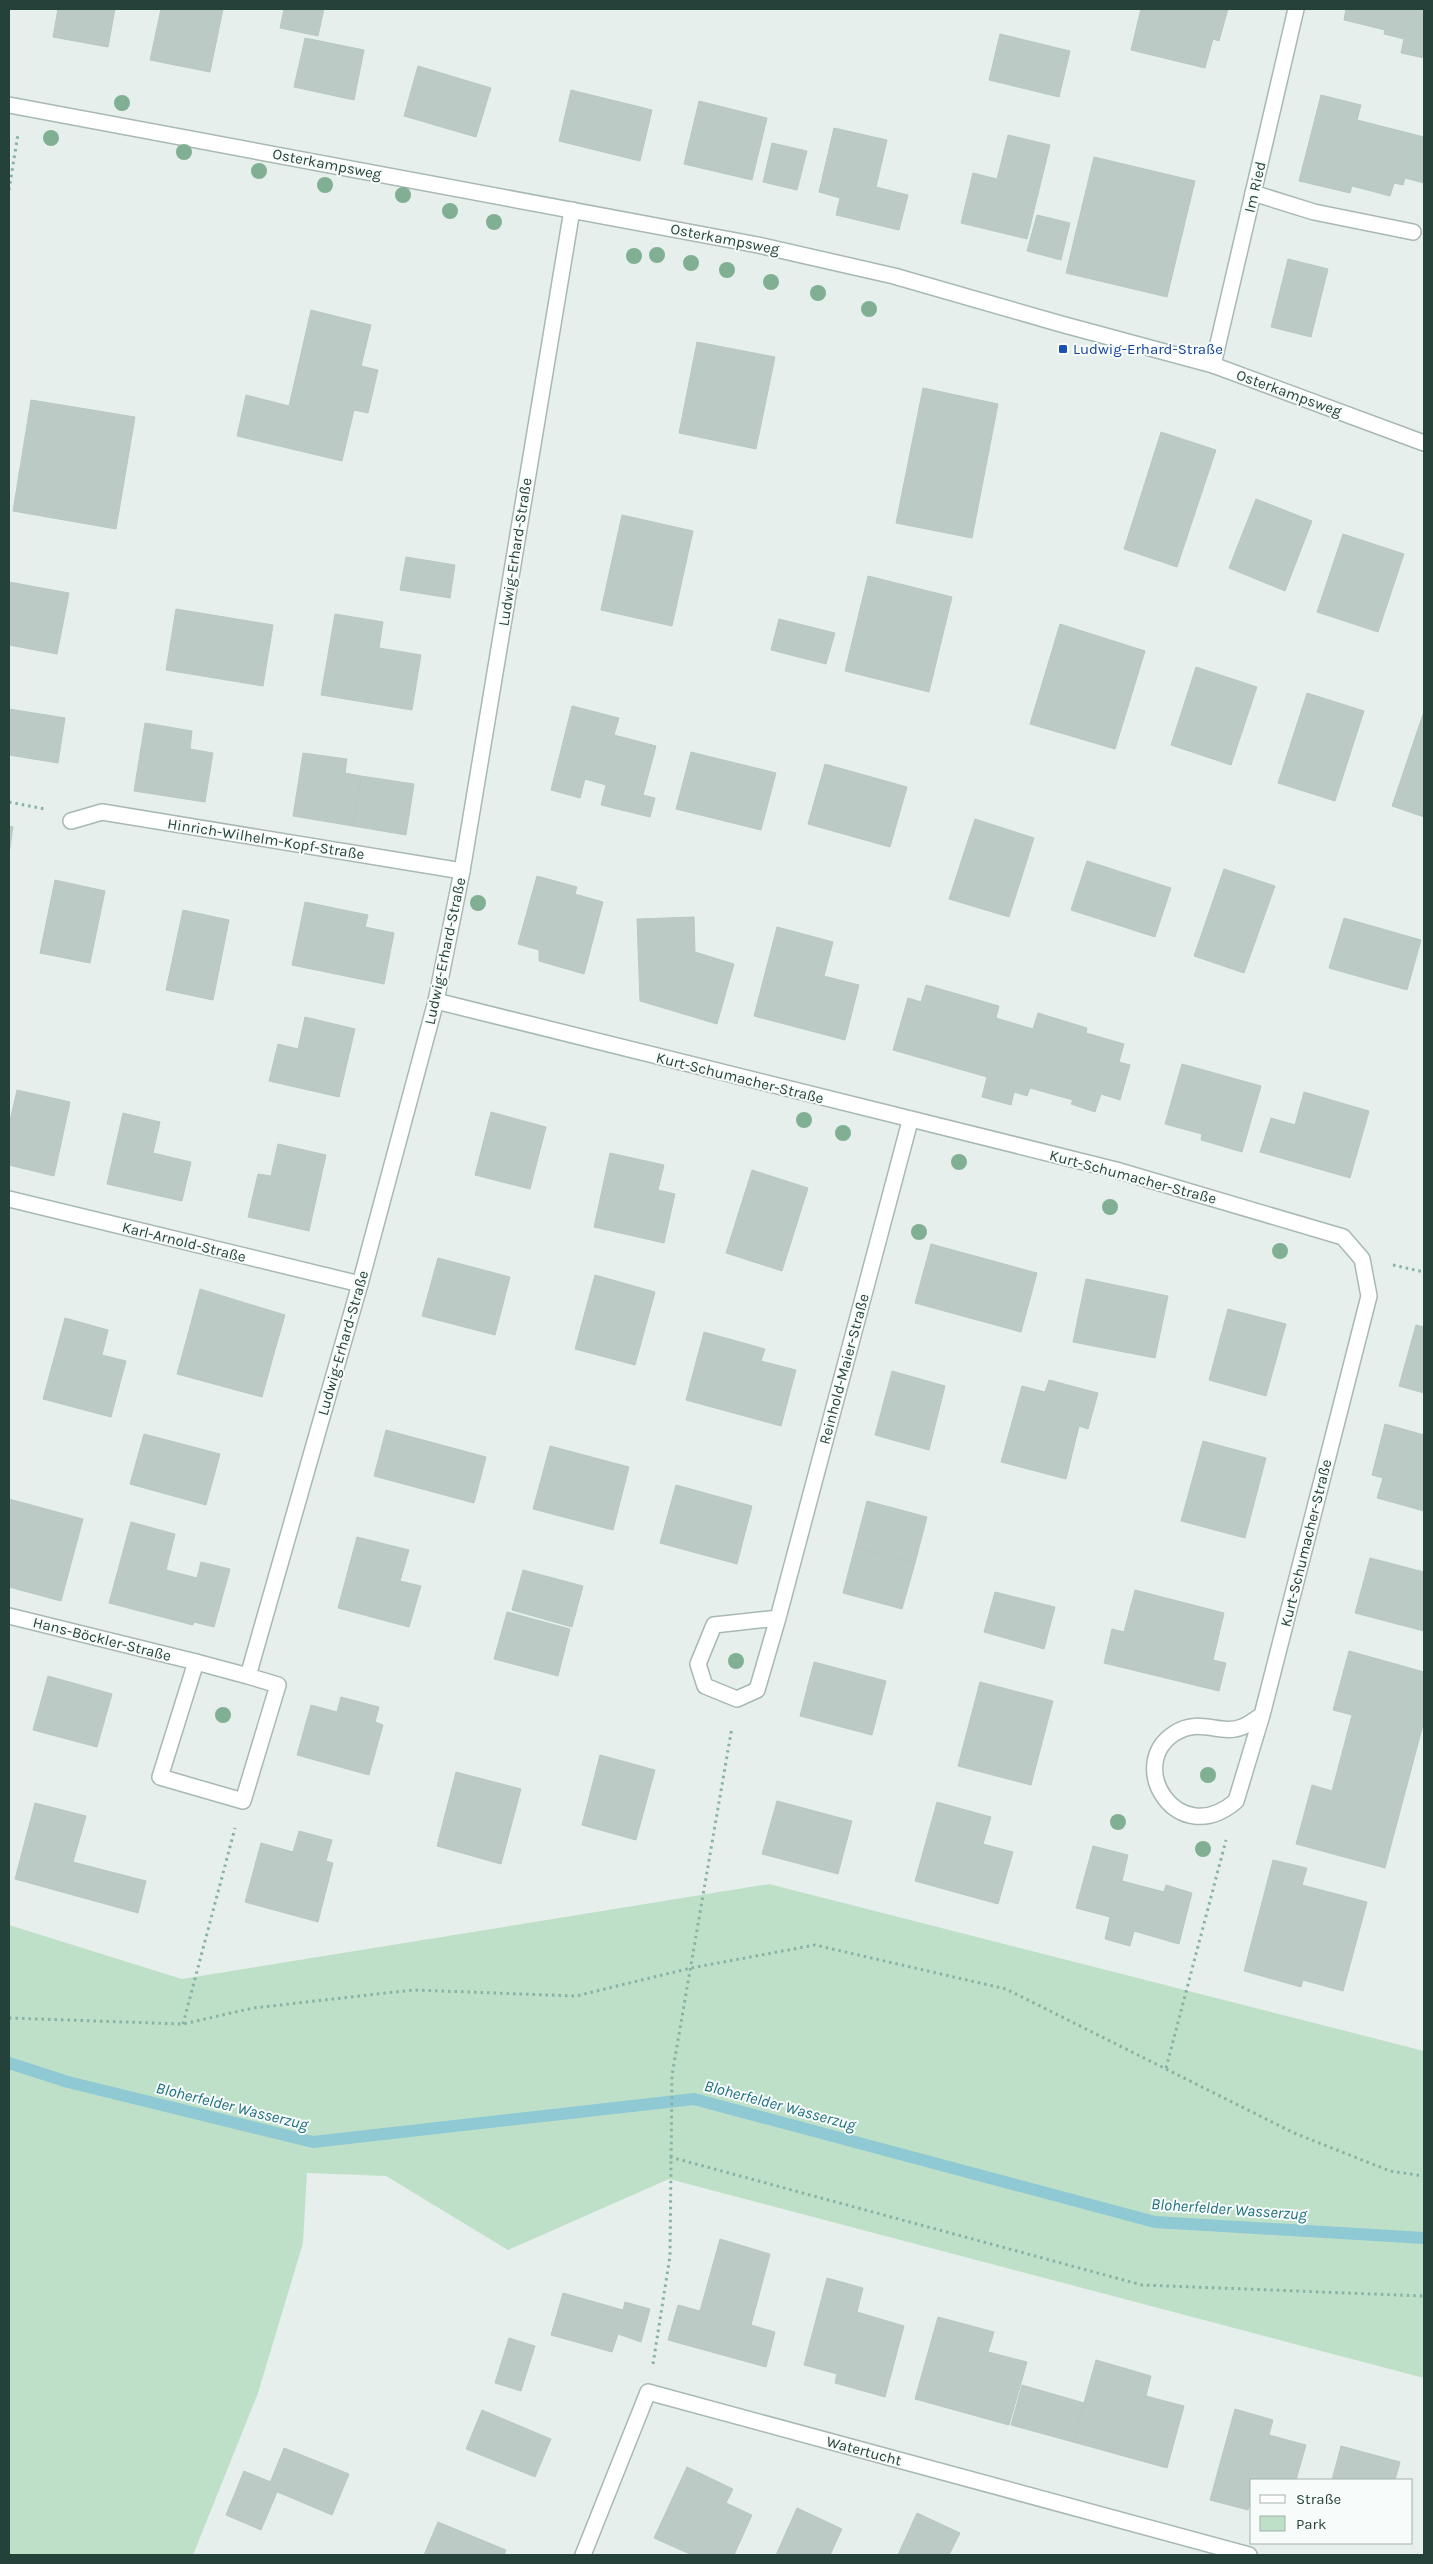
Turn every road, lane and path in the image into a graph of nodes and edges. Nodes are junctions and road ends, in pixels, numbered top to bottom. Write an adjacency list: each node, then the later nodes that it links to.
1 (1296, 9): 4 (street, Im Ried)
2 (16, 106): 3 (path); 5 (street, Osterkampsweg)
3 (9, 190)
4 (1253, 193): 6 (street); 7 (street, Im Ried)
5 (572, 210): 7 (street, Osterkampsweg); 11 (street, Ludwig-Erhard-Straße)
6 (1413, 232)
7 (1213, 364): 8 (street, Osterkampsweg)
8 (1424, 443)
9 (9, 802): 10 (path)
10 (71, 821): 11 (street, Hinrich-Wilhelm-Kopf-Straße)
11 (462, 871): 12 (street, Ludwig-Erhard-Straße)
12 (436, 1001): 13 (street, Kurt-Schumacher-Straße); 15 (street, Ludwig-Erhard-Straße)
13 (910, 1120): 17 (street, Reinhold-Maier-Straße); 21 (street, Kurt-Schumacher-Straße)
14 (9, 1199): 15 (street, Karl-Arnold-Straße)
15 (360, 1284): 19 (street, Ludwig-Erhard-Straße)
16 (9, 1616): 18 (street, Hans-Böckler-Straße)
17 (778, 1618): 20 (street, Reinhold-Maier-Straße); 20 (street)
18 (196, 1662): 19 (street); 22 (street)
19 (248, 1676): 22 (street)
20 (737, 1700): 24 (path)
21 (1262, 1715): 23 (street, Kurt-Schumacher-Straße); 23 (street)
22 (243, 1801): 26 (path)
23 (1236, 1801): 27 (path)
24 (691, 1968): 26 (path); 27 (path); 28 (path)
25 (9, 2018): 26 (path)
26 (183, 2024)
27 (1166, 2068): 29 (path)
28 (670, 2157): 30 (path); 31 (path)
29 (1424, 2176)
30 (1424, 2296)
31 (648, 2392): 32 (street); 33 (street, Watertucht)
32 (583, 2555)
33 (1249, 2555)

